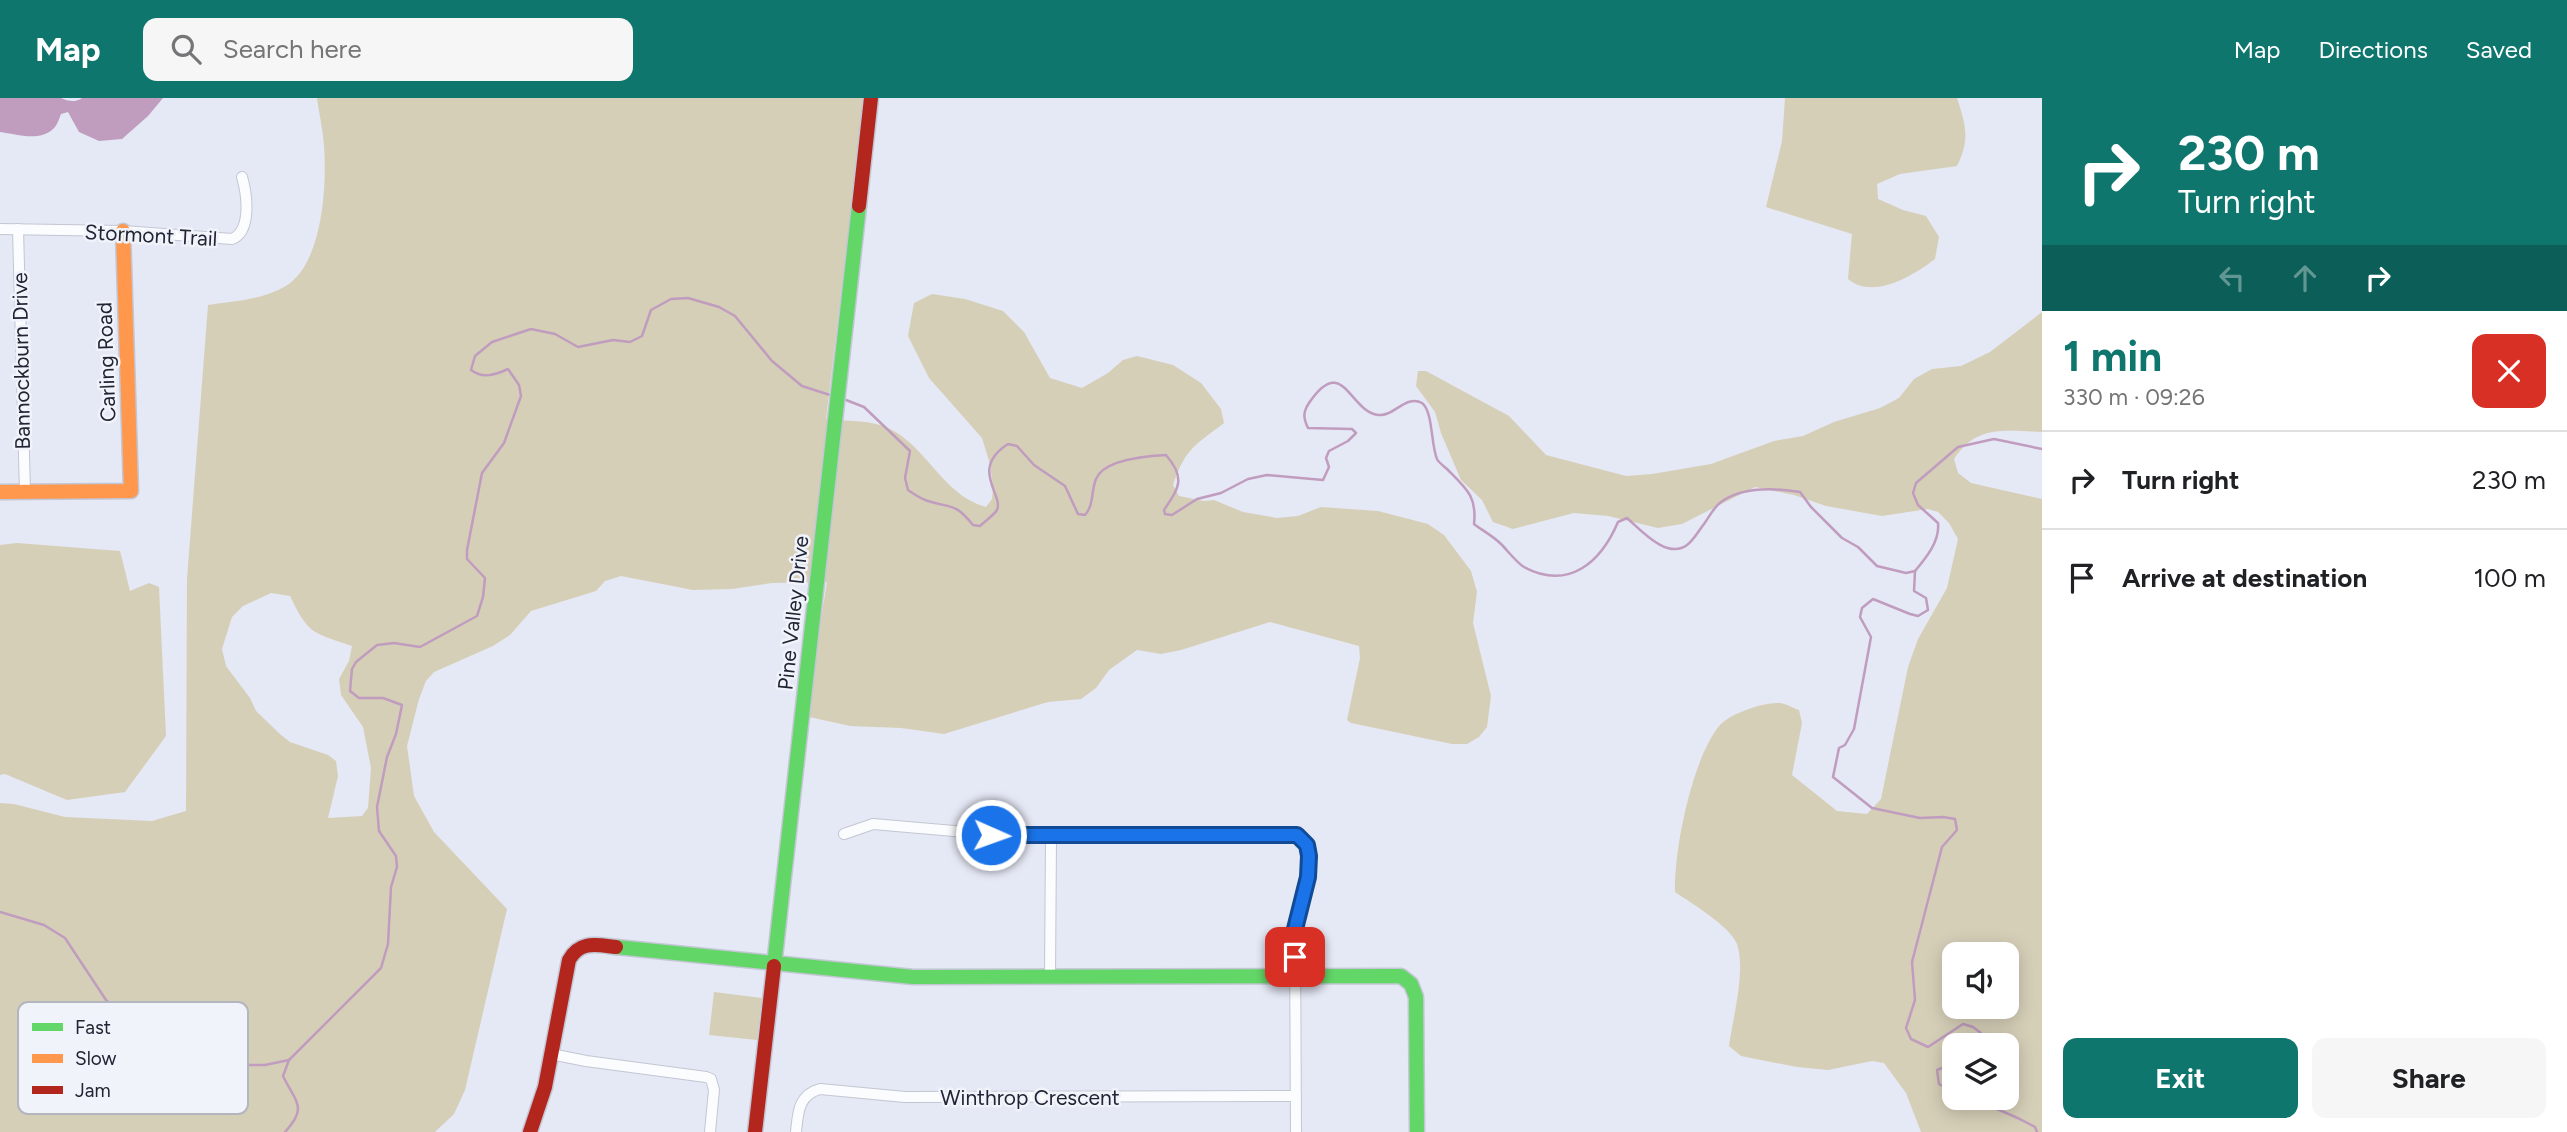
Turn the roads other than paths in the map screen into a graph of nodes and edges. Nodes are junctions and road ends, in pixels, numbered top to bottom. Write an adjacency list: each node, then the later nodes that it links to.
1 (871, 98): 10 (street, Pine Valley Drive)
2 (242, 177): 5 (street, Stormont Trail)
3 (0, 229): 4 (street, Stormont Trail)
4 (18, 229): 5 (street, Stormont Trail); 7 (street, Bannockburn Drive)
5 (122, 231): 7 (street, Carling Road)
6 (0, 492): 7 (street)
7 (25, 492)
8 (844, 834): 9 (street)
9 (1051, 837): 11 (street); 12 (street)
10 (775, 964): 12 (street); 13 (street); 17 (street, Pine Valley Drive)
11 (1295, 975): 12 (street); 14 (street); 20 (street)
12 (1050, 976)
13 (551, 1054): 15 (street); 16 (street)
14 (1296, 1096): 18 (street, Winthrop Crescent); 19 (street)
15 (530, 1132)
16 (710, 1132)
17 (755, 1132)
18 (796, 1132)
19 (1296, 1132)
20 (1417, 1132)

